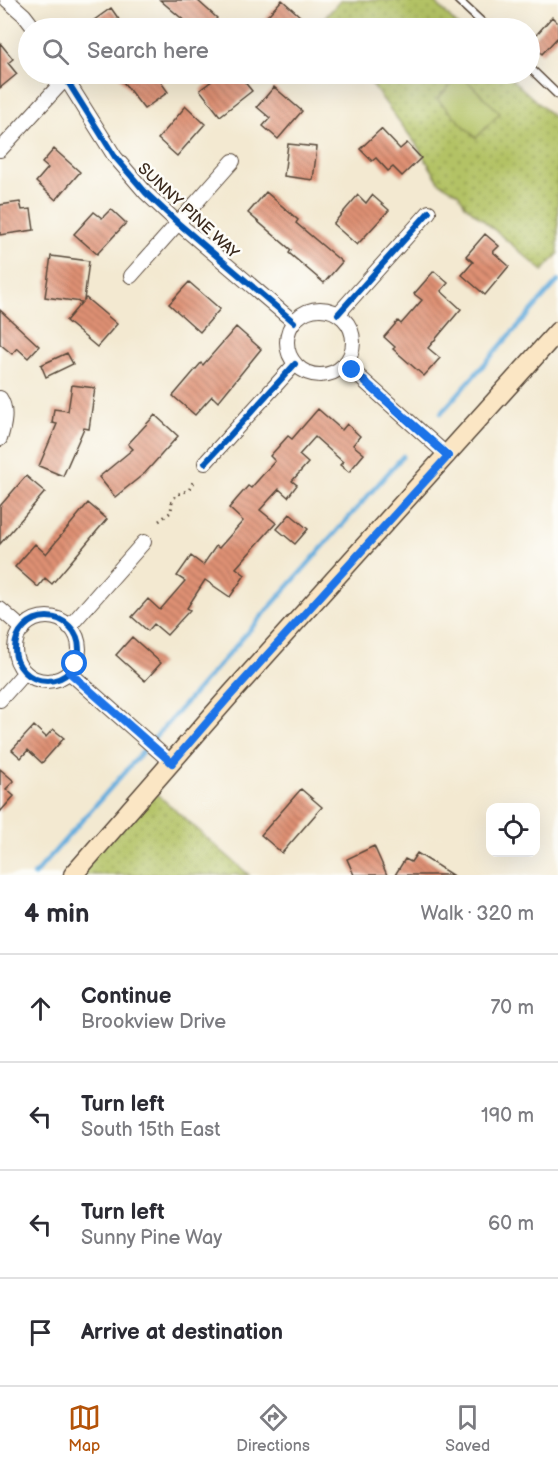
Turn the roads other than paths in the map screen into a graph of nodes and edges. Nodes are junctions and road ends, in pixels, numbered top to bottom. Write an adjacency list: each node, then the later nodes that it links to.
1 (8, 0): 3 (street)
2 (458, 0): 4 (lane)
3 (26, 18)
4 (477, 18)
5 (540, 78): 8 (lane)
6 (57, 84): 9 (street)
7 (69, 84): 12 (street, SUNNY PINE WAY)
8 (558, 95)
9 (0, 150)
10 (233, 161): 12 (street)
11 (429, 212): 14 (street)
12 (178, 223): 13 (street); 15 (street, SUNNY PINE WAY)
13 (131, 276)
14 (338, 314): 15 (street); 18 (street)
15 (294, 322): 17 (street)
16 (558, 331): 21 (main road)
17 (295, 364): 18 (street); 22 (street)
18 (345, 364): 21 (street)
19 (0, 398): 20 (street)
20 (0, 438)
21 (448, 456): 30 (main road)
22 (206, 463)
23 (144, 542): 25 (street)
24 (0, 609): 26 (street)
25 (69, 627): 26 (street); 28 (street)
26 (23, 628): 27 (street)
27 (25, 672): 28 (street); 29 (street)
28 (69, 672): 30 (street)
29 (0, 700)
30 (172, 763): 31 (main road)
31 (73, 875)

